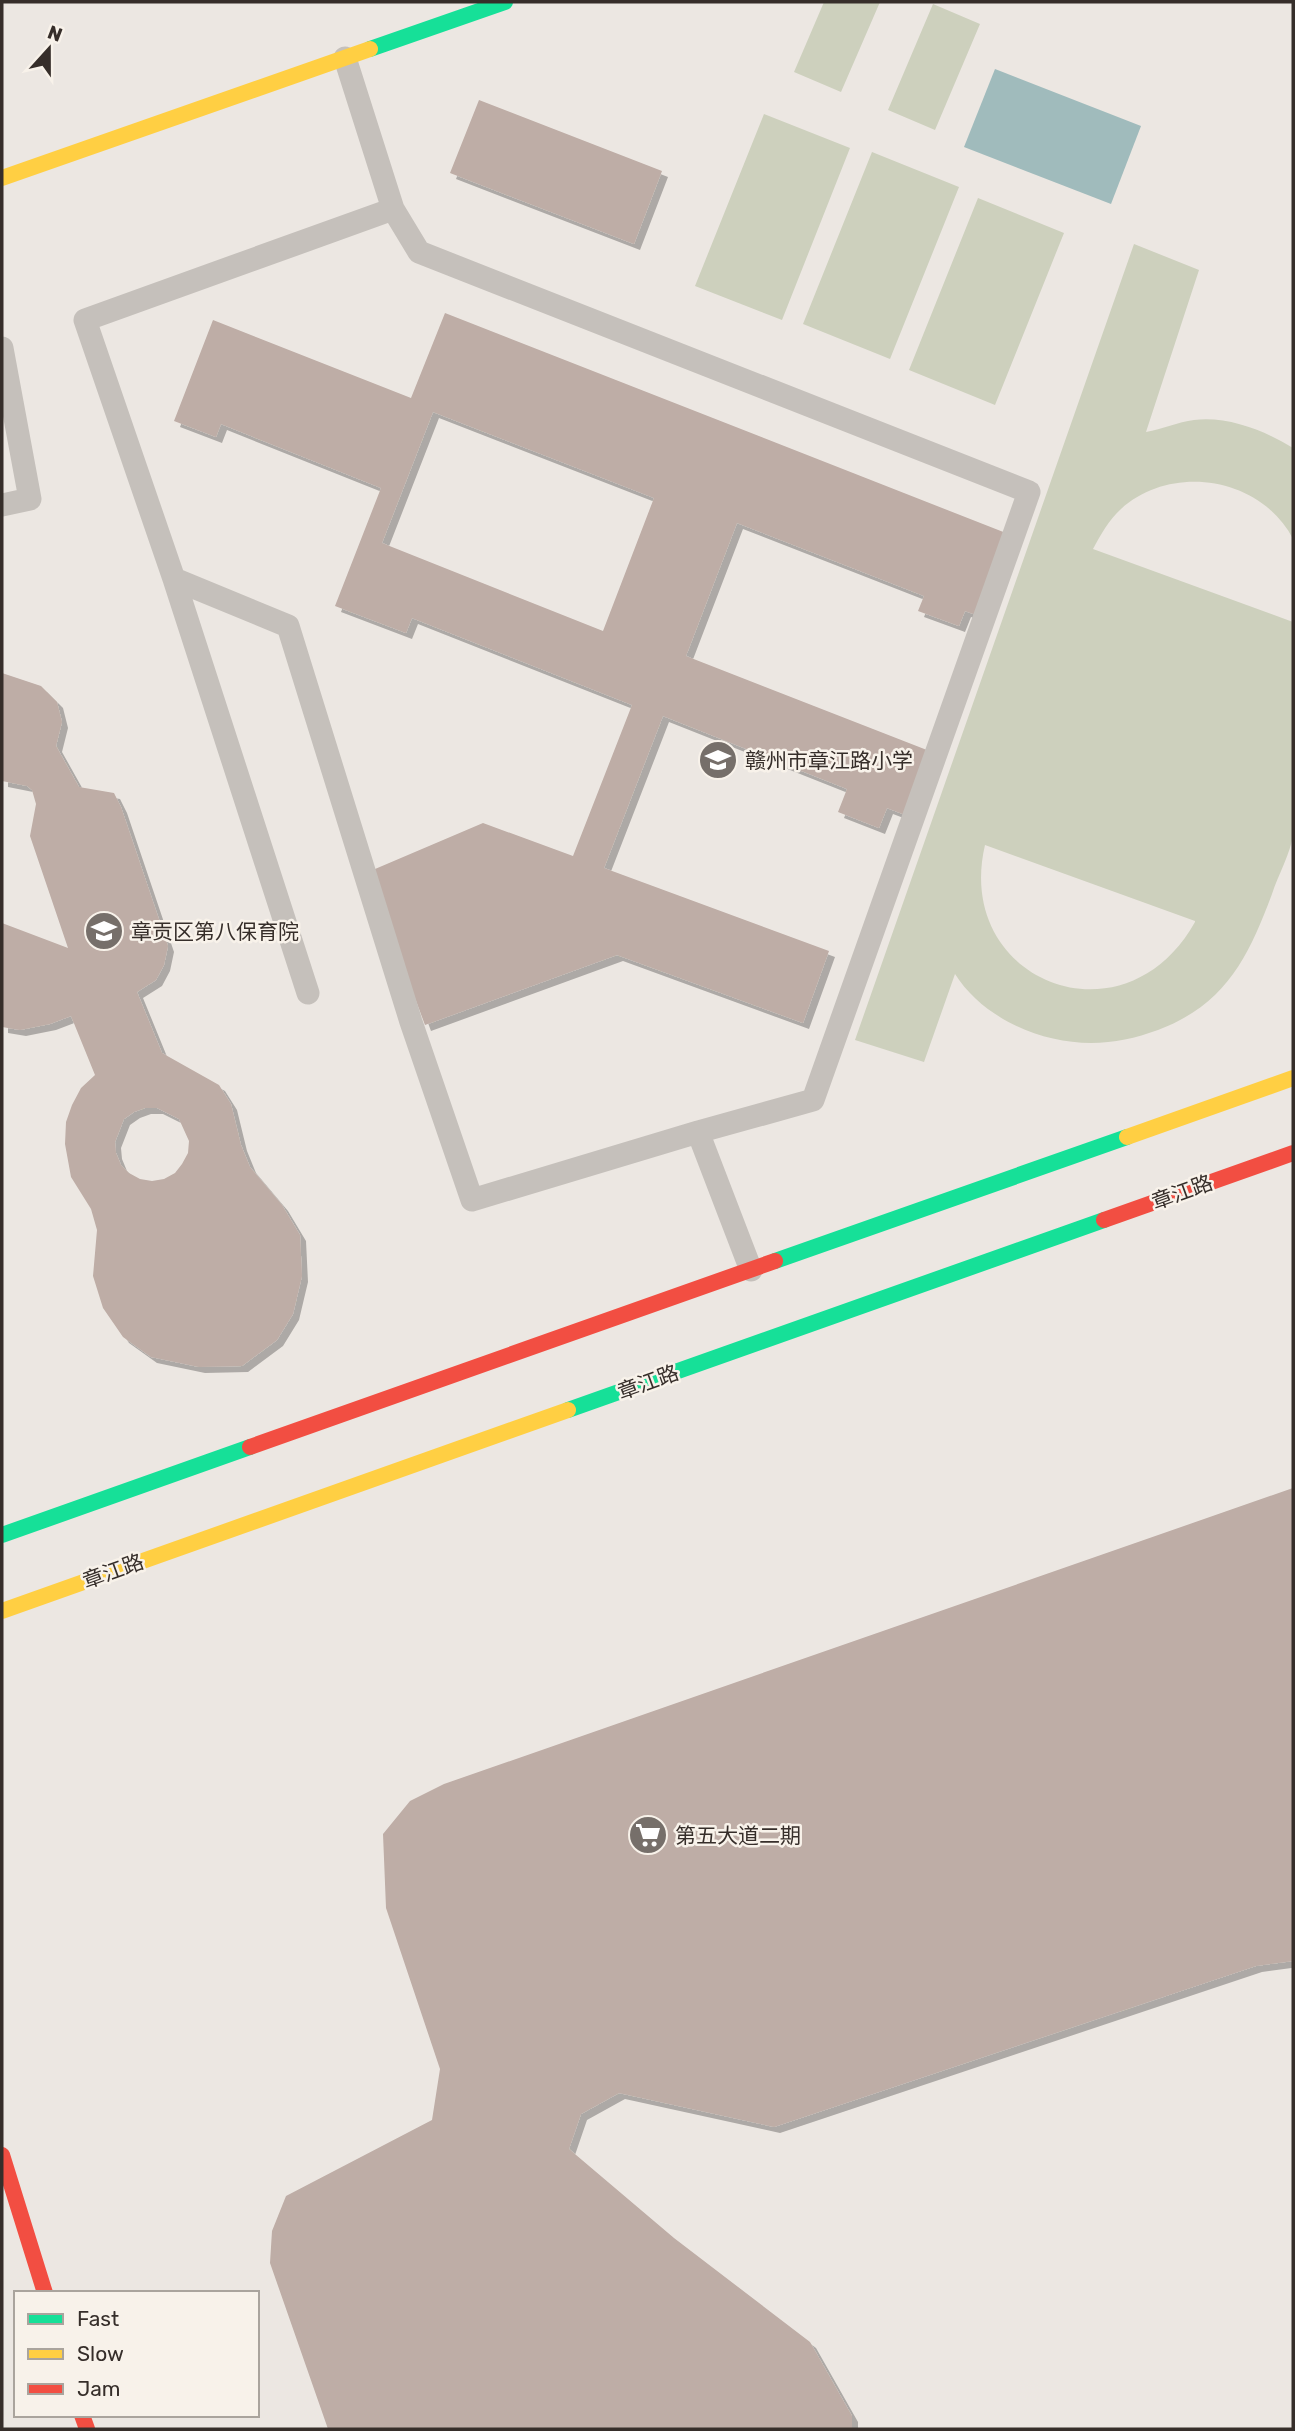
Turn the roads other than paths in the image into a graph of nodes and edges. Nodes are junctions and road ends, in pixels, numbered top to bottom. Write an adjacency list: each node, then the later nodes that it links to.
1 (505, 2): 2 (main road)
2 (345, 58): 3 (main road); 4 (lane)
3 (2, 178)
4 (393, 209): 7 (lane); 10 (lane)
5 (2, 349): 6 (lane)
6 (2, 505)
7 (174, 579): 8 (lane); 10 (lane)
8 (308, 993)
9 (1293, 1078): 12 (main road)
10 (698, 1132): 12 (lane)
11 (1293, 1153): 14 (main road, 章江路)
12 (751, 1270): 13 (main road)
13 (2, 1535)
14 (2, 1611)
15 (2, 2155): 16 (main road)
16 (43, 2291)

